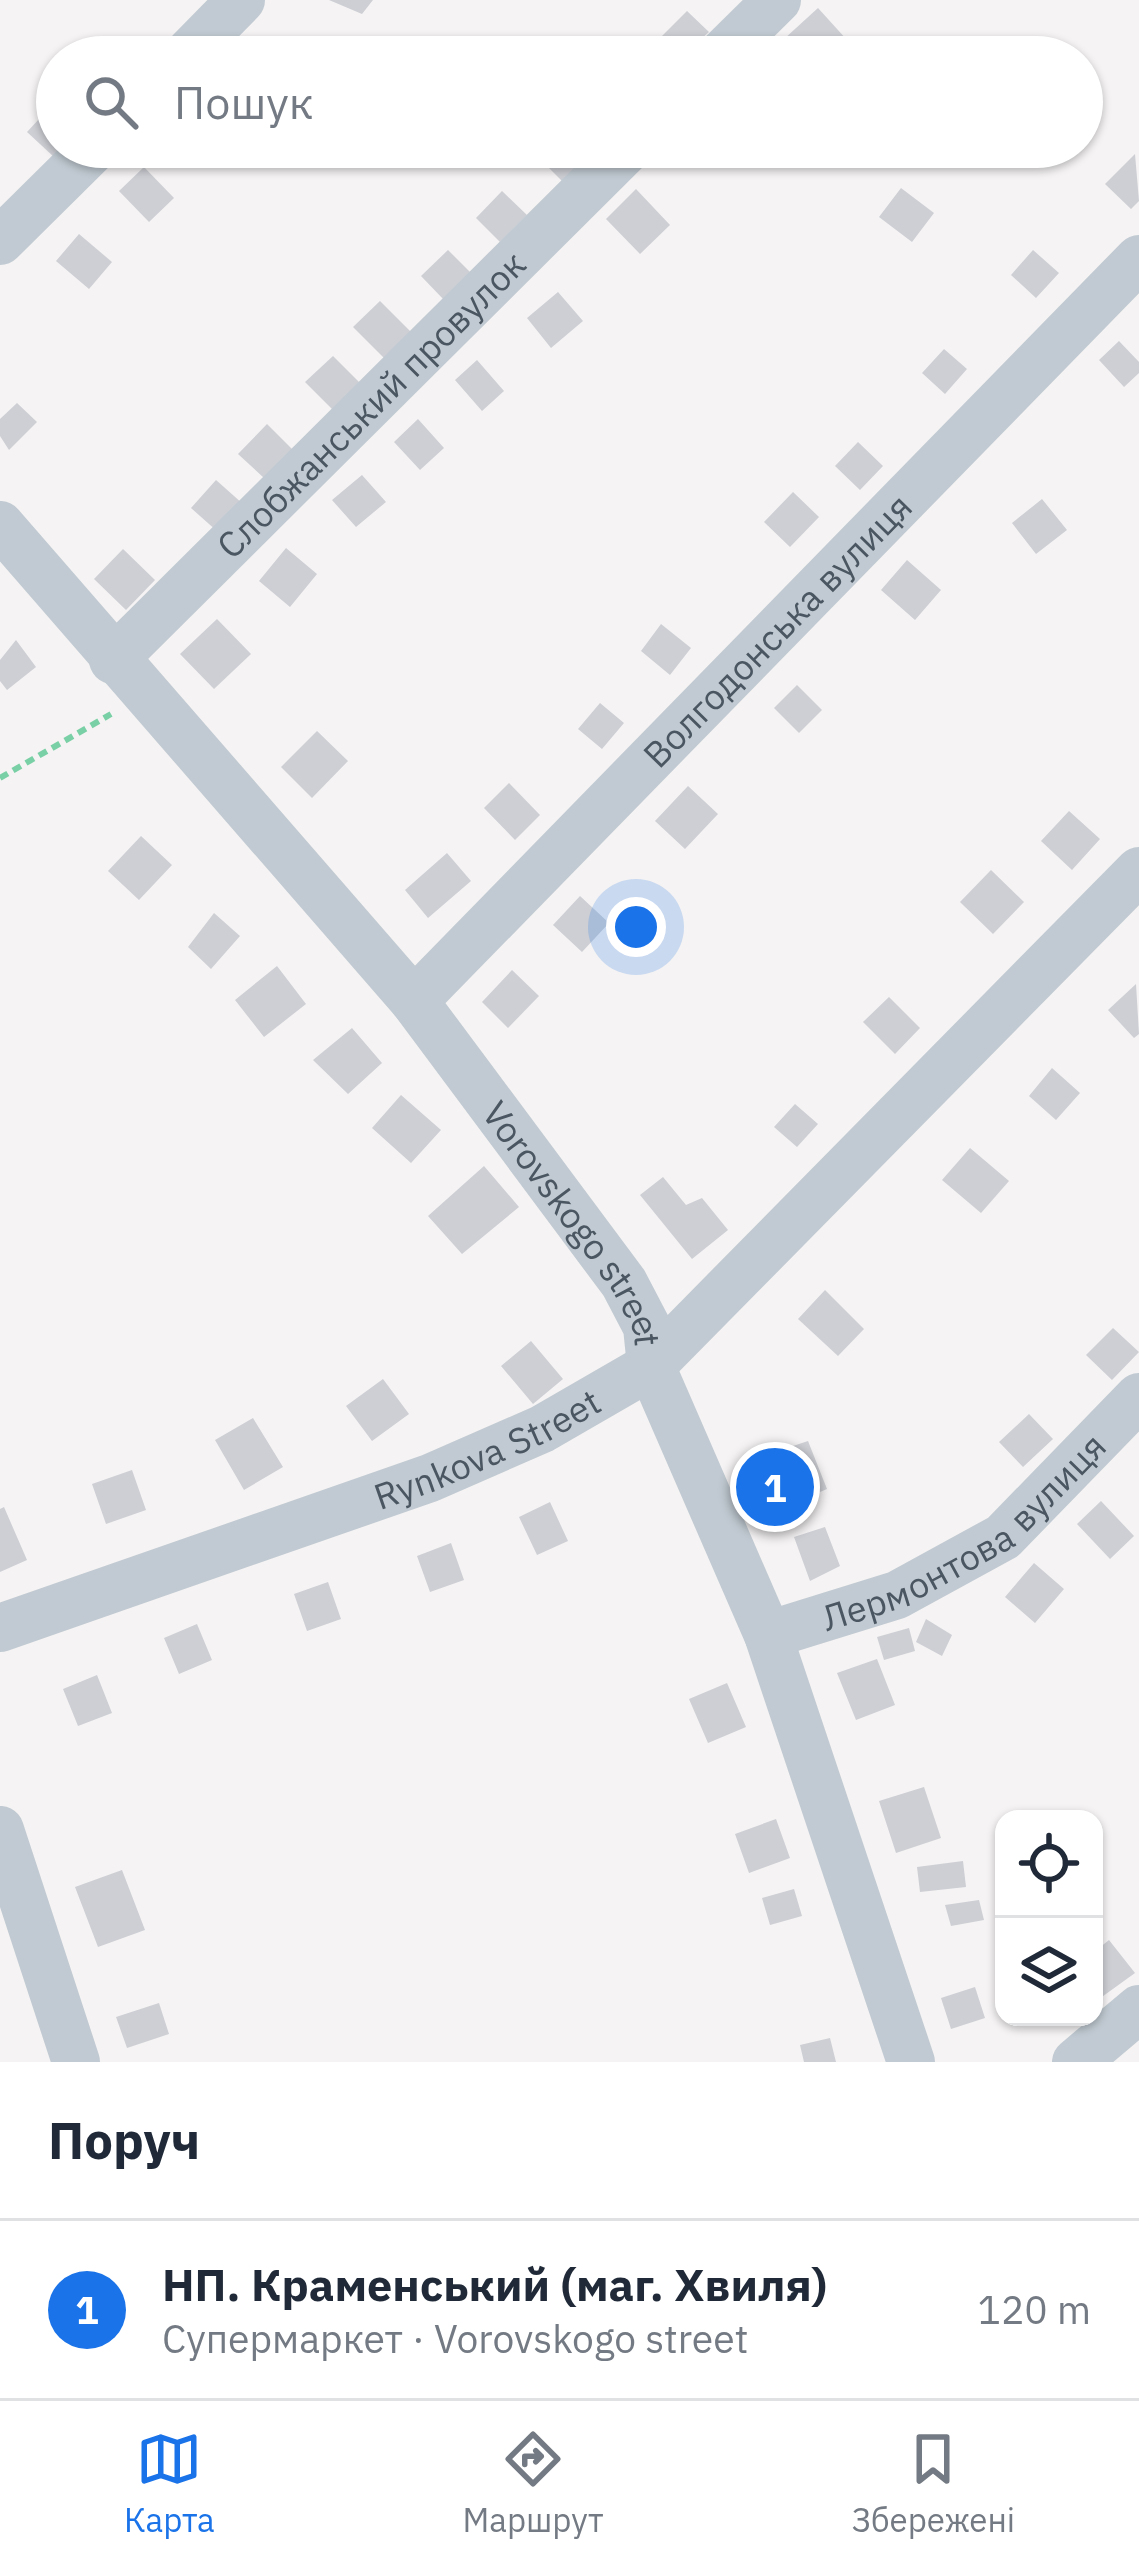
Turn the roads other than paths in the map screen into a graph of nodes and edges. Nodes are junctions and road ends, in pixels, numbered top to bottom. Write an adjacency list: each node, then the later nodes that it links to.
1 (241, 0): 3 (street)
2 (777, 0): 4 (street)
3 (206, 36)
4 (740, 36)
5 (74, 168): 7 (street)
6 (608, 168): 10 (street, Слобжанський провулок)
7 (0, 242)
8 (1139, 259): 12 (street, Волгодонська вулиця)
9 (0, 525): 10 (street, Vorovskogo street)
10 (112, 660): 12 (street, Vorovskogo street)
11 (1139, 871): 13 (street, Rynkova Street)
12 (414, 1001): 13 (street, Vorovskogo street)
13 (652, 1366): 15 (street, Rynkova Street); 16 (street, Vorovskogo street)
14 (1139, 1397): 16 (street, Лермонтова вулиця)
15 (0, 1628)
16 (768, 1635): 20 (street, Vorovskogo street)
17 (0, 1830): 19 (street)
18 (1139, 2009): 21 (street)
19 (76, 2062)
20 (911, 2062)
21 (1076, 2062)

